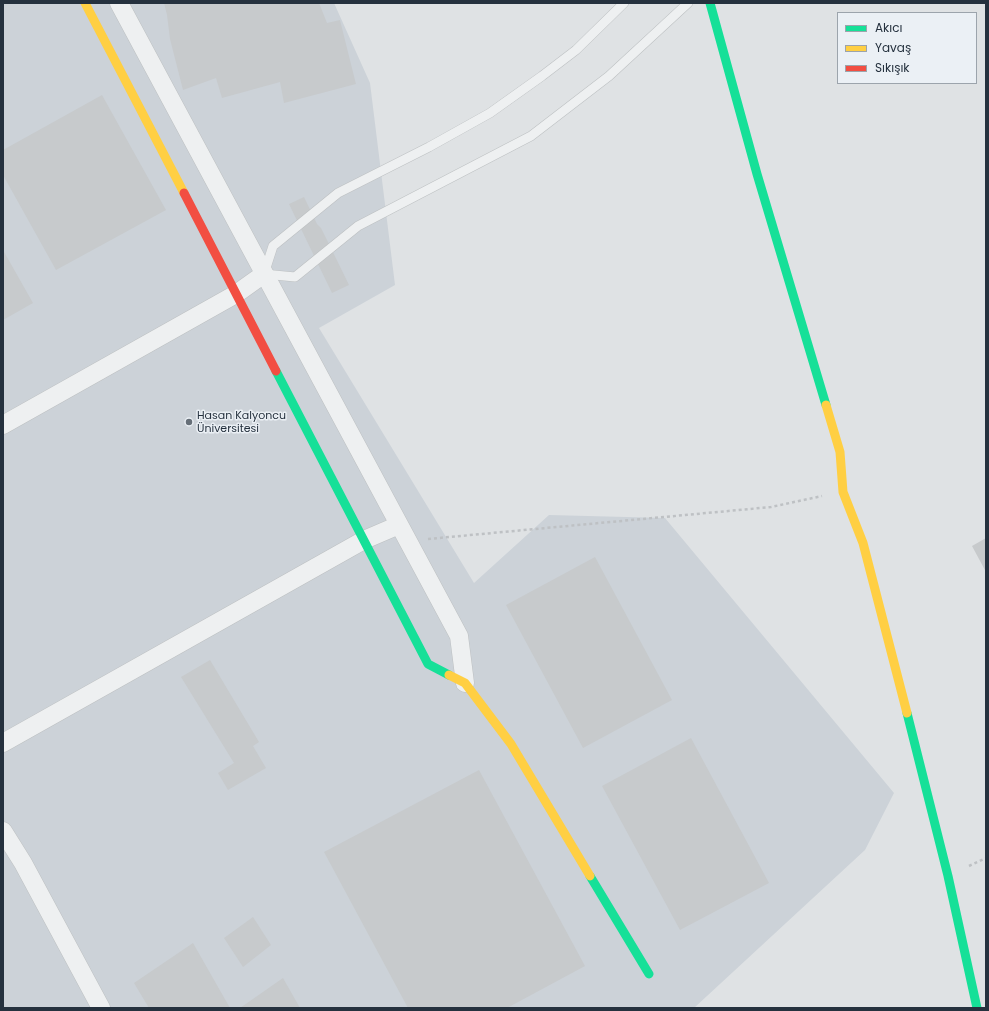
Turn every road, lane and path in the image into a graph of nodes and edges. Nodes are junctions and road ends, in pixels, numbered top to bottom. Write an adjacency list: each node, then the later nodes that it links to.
1 (85, 3): 7 (street)
2 (119, 3): 6 (street)
3 (624, 3): 6 (lane)
4 (688, 3): 6 (lane)
5 (710, 3): 9 (street)
6 (264, 274): 7 (street); 10 (street)
7 (236, 294): 8 (street); 11 (street)
8 (3, 425)
9 (842, 492): 12 (path); 18 (street)
10 (399, 524): 11 (street); 12 (street)
11 (364, 540): 13 (street); 14 (street)
12 (408, 541): 13 (street)
13 (465, 683): 16 (street)
14 (3, 743)
15 (3, 831): 17 (street)
16 (649, 974)
17 (101, 1008)
18 (977, 1008)

